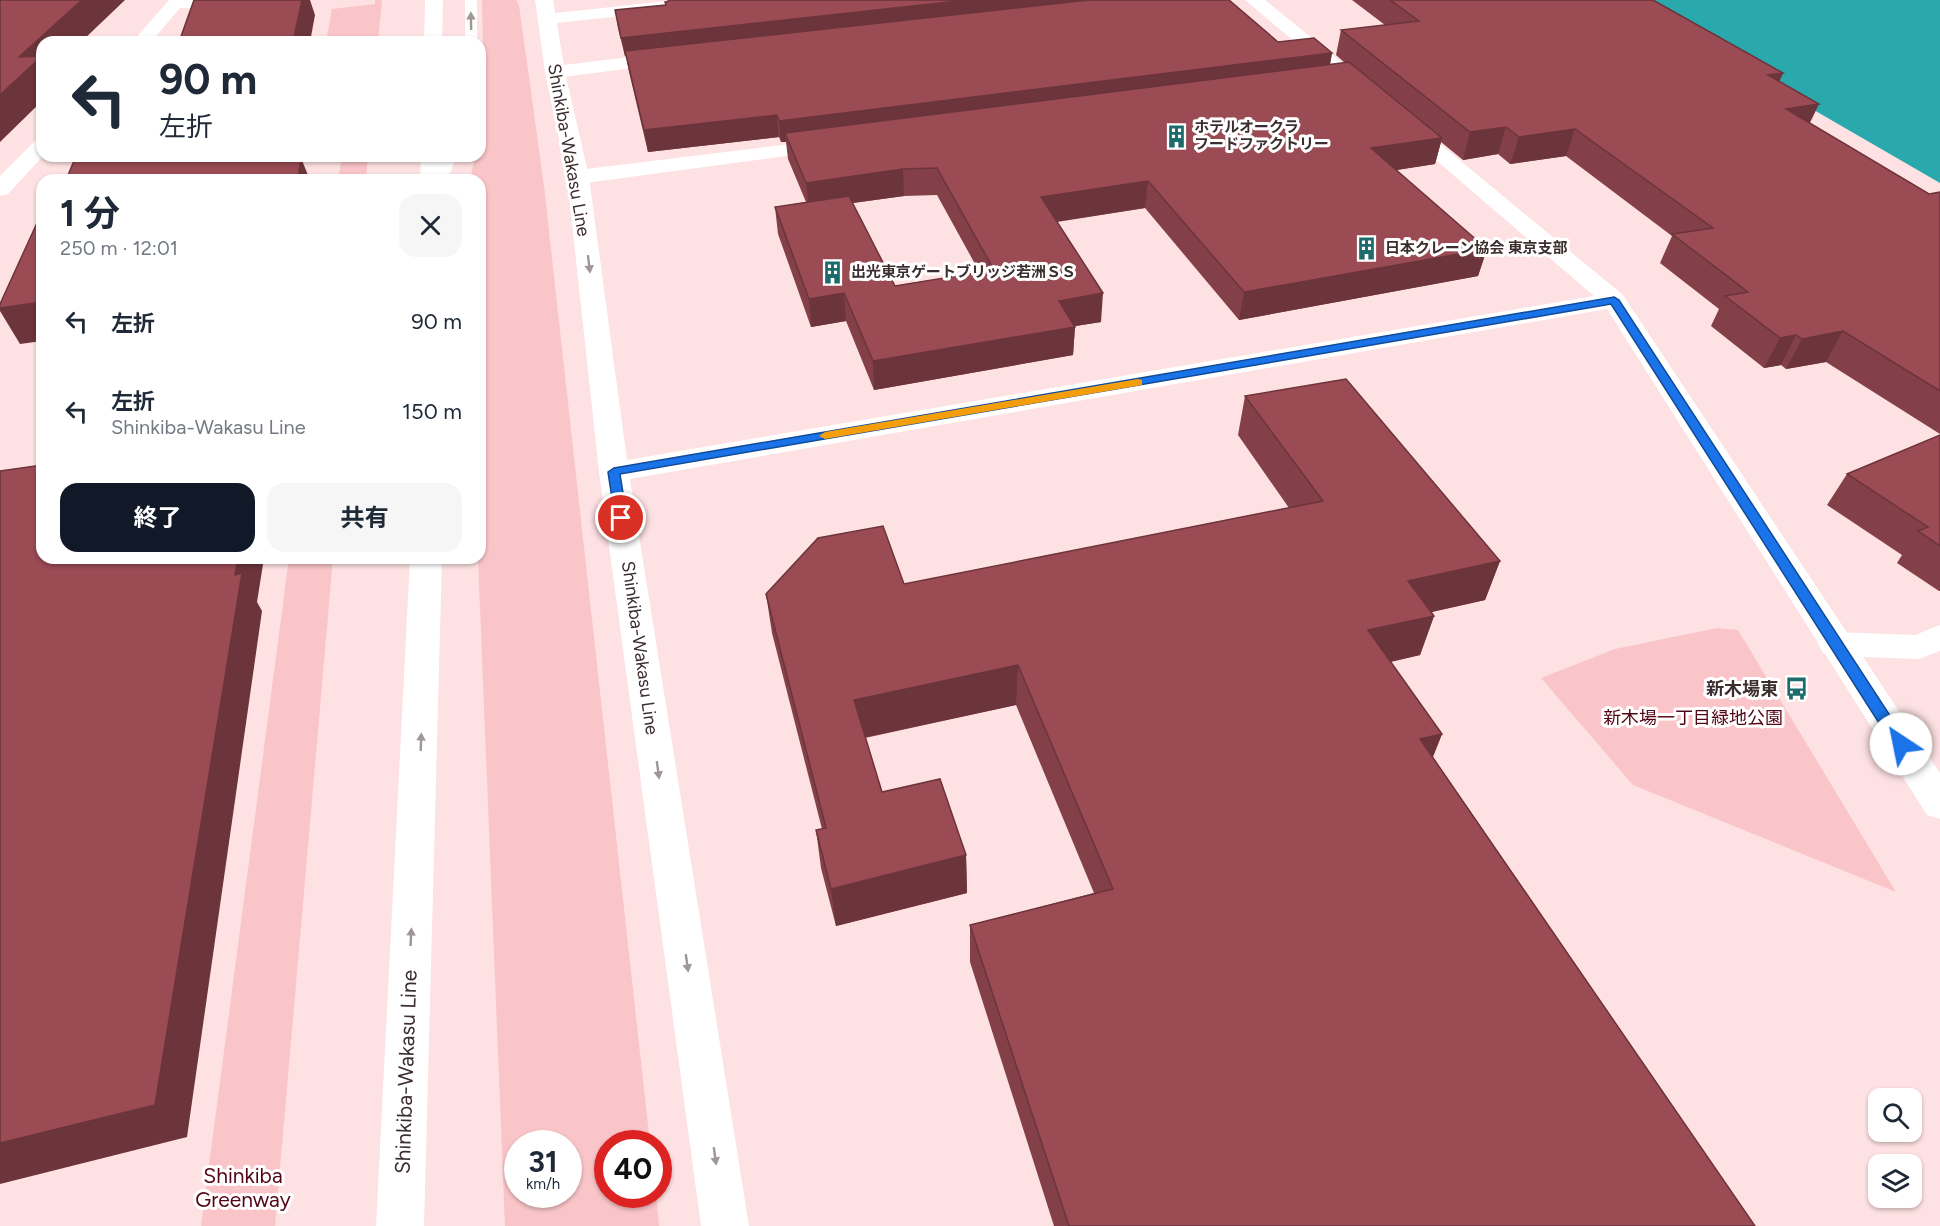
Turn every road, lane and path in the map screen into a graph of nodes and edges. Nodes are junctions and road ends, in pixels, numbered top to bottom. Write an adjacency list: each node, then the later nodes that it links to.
1 (222, 0): 6 (street)
2 (434, 0): 9 (street)
3 (471, 0): 10 (lane, one-way to 3)
4 (726, 0): 7 (street)
5 (1254, 0): 17 (street)
6 (178, 2): 8 (street)
7 (545, 9): 12 (street, Shinkiba-Wakasu Line)
8 (147, 36)
9 (433, 36)
10 (471, 36)
11 (685, 57): 12 (street)
12 (555, 72): 15 (street, Shinkiba-Wakasu Line)
13 (851, 143): 15 (street)
14 (36, 151): 16 (street)
15 (578, 177): 18 (street, Shinkiba-Wakasu Line, one-way to 18)
16 (0, 189)
17 (1614, 300): 18 (street); 21 (street)
18 (614, 472): 24 (street, Shinkiba-Wakasu Line, one-way to 24)
19 (426, 564): 23 (street, Shinkiba-Wakasu Line, one-way to 19)
20 (1940, 637): 21 (street)
21 (1835, 644): 22 (street)
22 (1940, 804)
23 (400, 1226)
24 (725, 1226)

